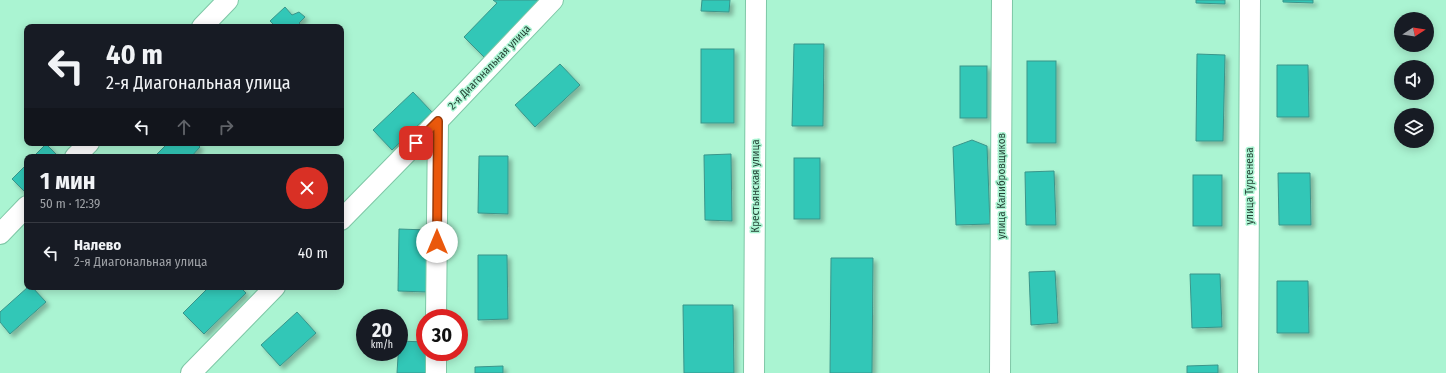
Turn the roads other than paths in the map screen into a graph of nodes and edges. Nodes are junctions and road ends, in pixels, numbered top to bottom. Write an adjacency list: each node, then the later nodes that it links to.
1 (228, 0): 6 (street)
2 (553, 0): 7 (street, 2-я Диагональная улица)
3 (756, 0): 18 (street, Крестьянская улица)
4 (1002, 0): 19 (street, улица Калибровщиков)
5 (1250, 0): 20 (street, улица Тургенева)
6 (205, 24)
7 (438, 121): 11 (street, 2-я Диагональная улица); 14 (street)
8 (85, 146): 9 (street)
9 (78, 154)
10 (24, 209): 12 (street)
11 (344, 217)
12 (0, 234)
13 (272, 290): 16 (street)
14 (436, 309)
15 (436, 361): 17 (street)
16 (191, 373)
17 (436, 373)
18 (754, 373)
19 (1000, 373)
20 (1248, 373)

